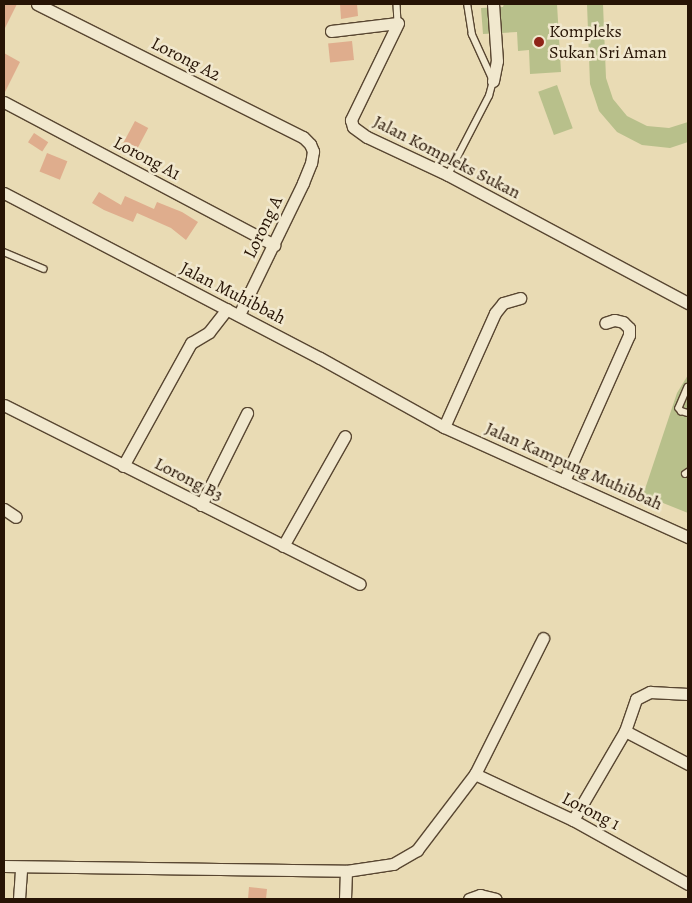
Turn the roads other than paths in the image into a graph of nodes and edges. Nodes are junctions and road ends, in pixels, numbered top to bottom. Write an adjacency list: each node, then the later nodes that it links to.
1 (37, 4): 9 (street, Lorong A2)
2 (397, 4): 5 (lane)
3 (467, 4): 7 (lane)
4 (493, 4): 7 (street)
5 (398, 23): 6 (street); 10 (street, Jalan Kompleks Sukan)
6 (331, 31)
7 (493, 81): 10 (lane)
8 (4, 102): 12 (street, Lorong A1)
9 (313, 151): 12 (street, Lorong A)
10 (448, 175): 16 (street, Jalan Kompleks Sukan)
11 (4, 193): 17 (street, Jalan Muhibbah)
12 (274, 245): 18 (street, Lorong A)
13 (4, 252): 14 (lane)
14 (44, 268)
15 (520, 298): 24 (street)
16 (688, 302)
17 (226, 309): 18 (street, Jalan Muhibbah); 26 (street)
18 (239, 315): 24 (street, Jalan Muhibbah)
19 (605, 323): 27 (street)
20 (688, 387): 23 (lane)
21 (4, 405): 26 (street, Lorong B3)
22 (247, 413): 28 (street)
23 (688, 413)
24 (444, 427): 27 (street, Jalan Kampung Muhibbah)
25 (345, 436): 32 (street)
26 (124, 466): 28 (street, Lorong B3)
27 (564, 481): 31 (street, Jalan Kampung Muhibbah)
28 (202, 505): 32 (street, Lorong B3)
29 (4, 509): 30 (street)
30 (16, 517)
31 (688, 537)
32 (283, 546): 33 (street, Lorong B3)
33 (360, 584)
34 (543, 638): 38 (street)
35 (688, 694): 36 (street)
36 (624, 731): 37 (street); 39 (street)
37 (688, 764)
38 (475, 774): 39 (street, Lorong 1); 42 (street)
39 (573, 820): 43 (street, Lorong 1)
40 (4, 866): 41 (street)
41 (21, 867): 42 (street); 44 (street)
42 (346, 870): 45 (street)
43 (688, 884)
44 (19, 899)
45 (345, 899)
46 (469, 899): 47 (street)
47 (496, 899)

